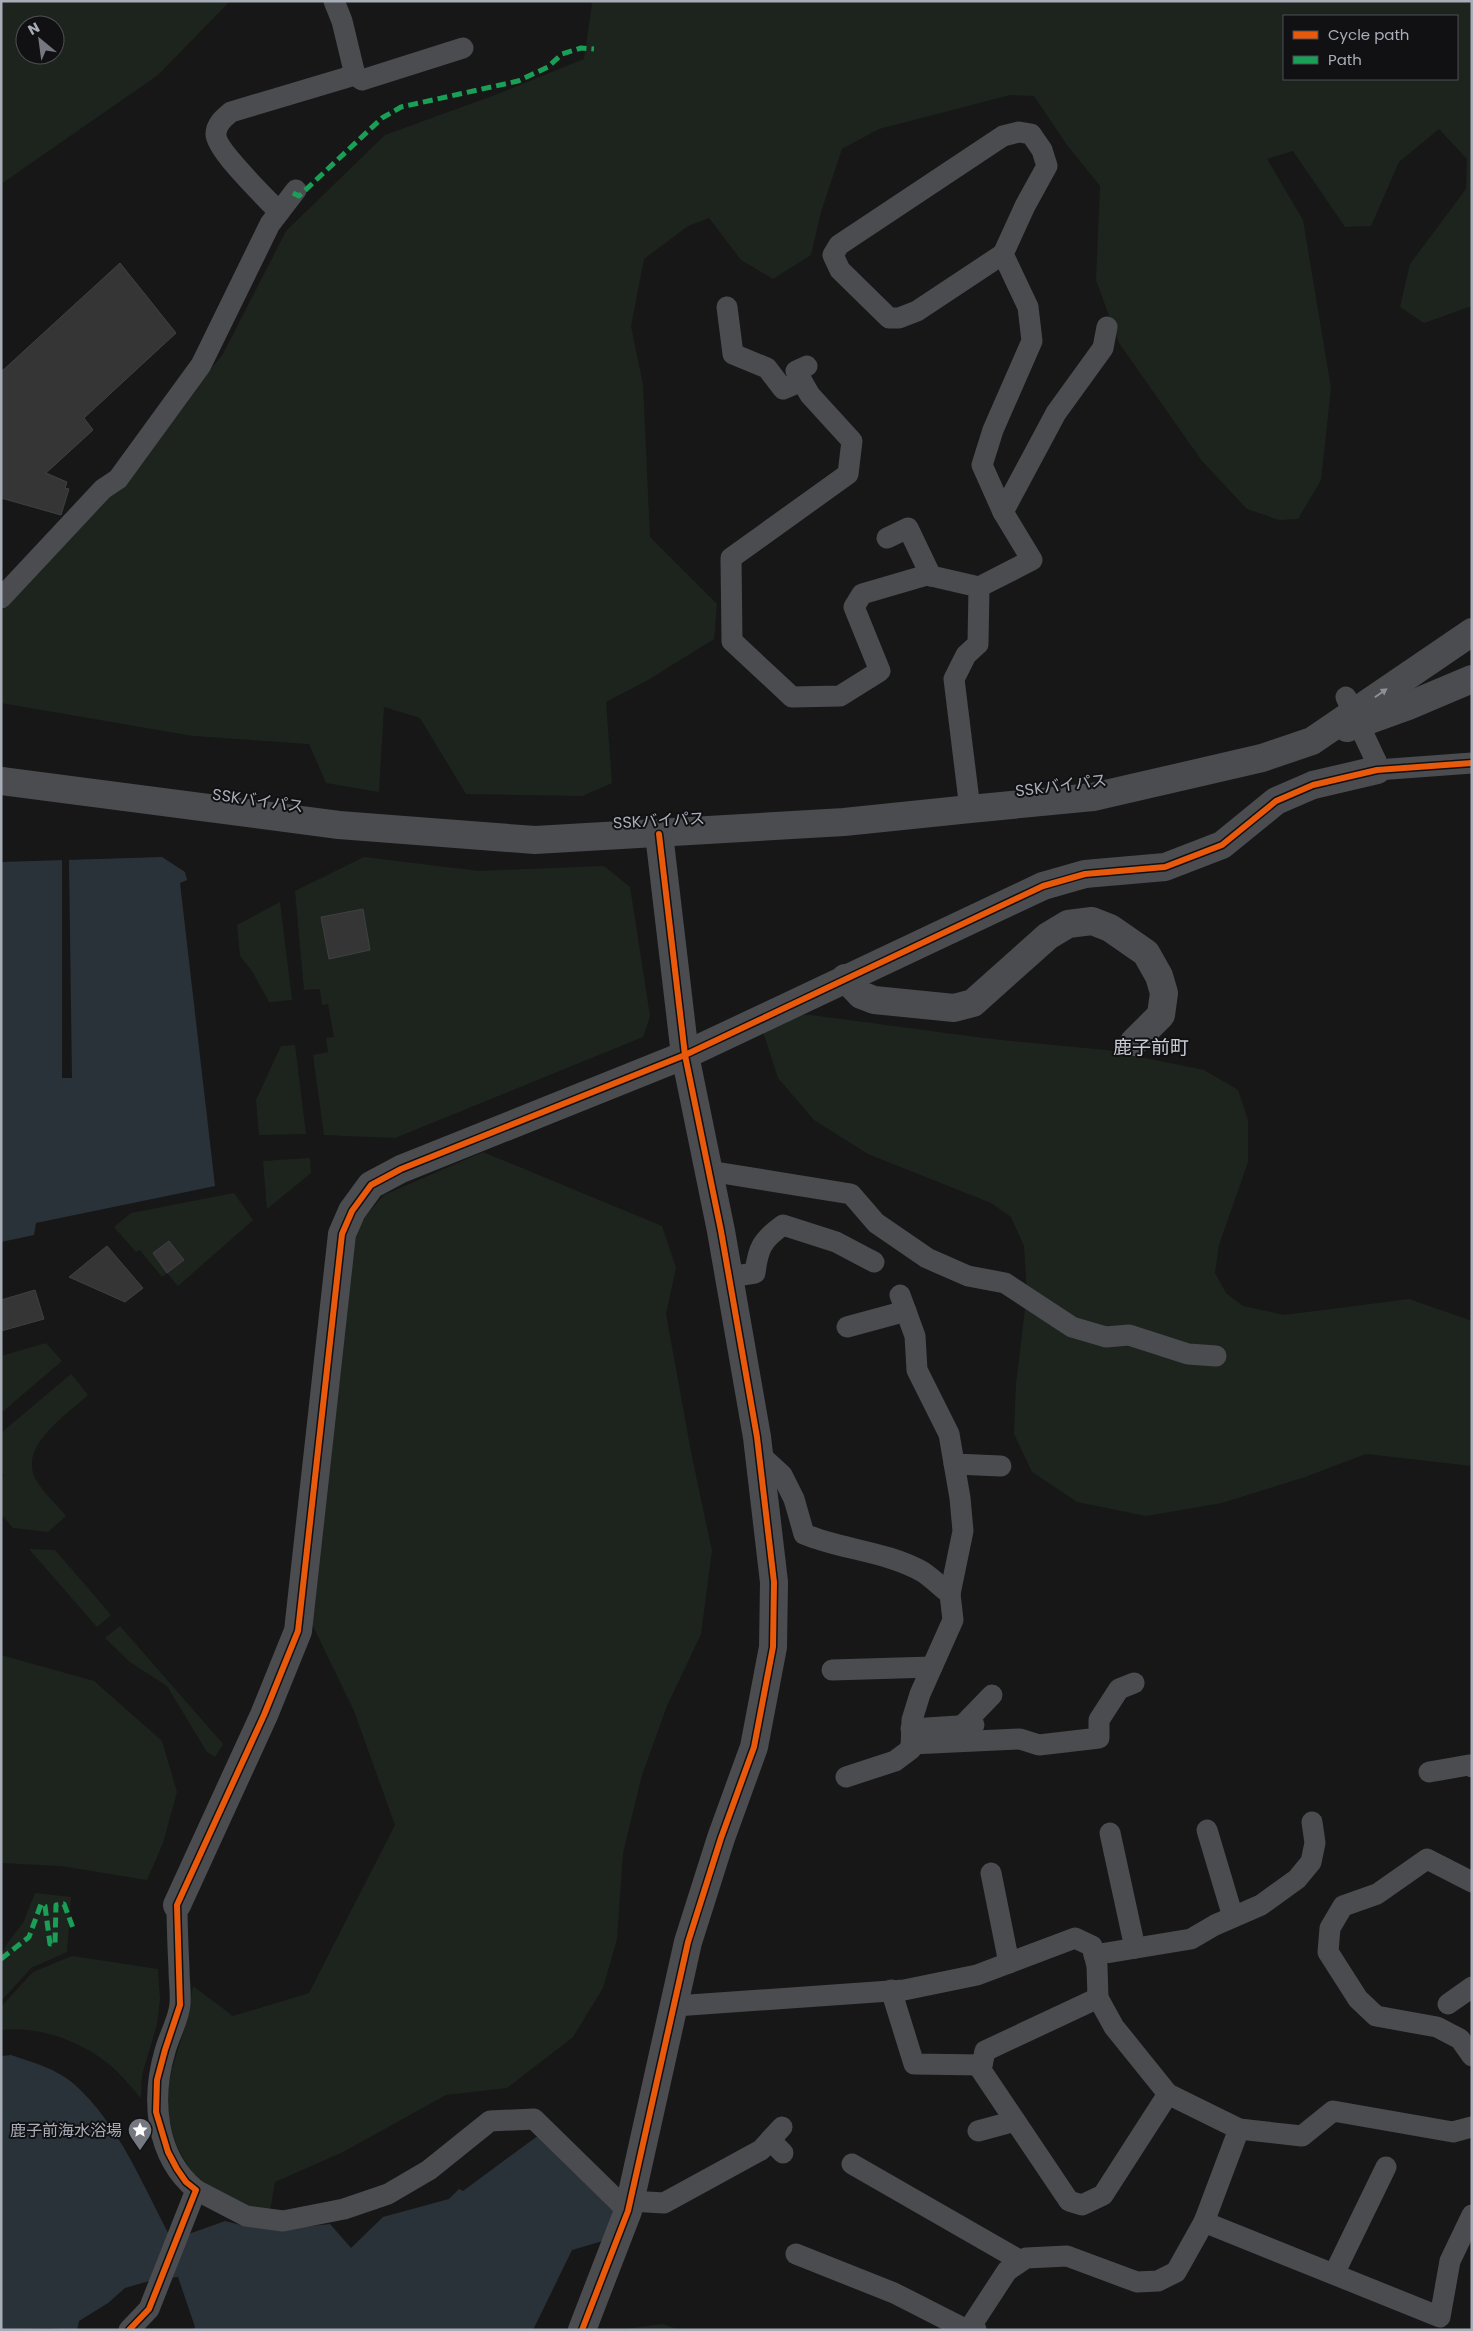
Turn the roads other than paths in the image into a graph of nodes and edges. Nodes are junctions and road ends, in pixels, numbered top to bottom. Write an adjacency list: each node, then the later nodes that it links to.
1 (334, 1): 3 (street)
2 (463, 48): 3 (street)
3 (355, 75): 5 (street)
4 (296, 190): 5 (street)
5 (279, 212): 13 (street)
6 (1003, 254): 6 (street); 9 (street)
7 (727, 307): 11 (street)
8 (1107, 327): 9 (street)
9 (1003, 512): 12 (street)
10 (887, 538): 11 (street)
11 (931, 576): 12 (street)
12 (979, 587): 21 (street)
13 (1, 598)
14 (1472, 632): 17 (street, SSKバイパス, one-way to 14)
15 (1472, 679): 17 (street)
16 (1346, 697): 19 (street, bridge)
17 (1312, 741): 21 (street, SSKバイパス)
18 (1472, 763): 19 (street)
19 (1376, 765): 23 (street)
20 (1, 781): 22 (street, SSKバイパス)
21 (970, 809): 22 (street, SSKバイパス)
22 (660, 834): 25 (street)
23 (845, 978): 24 (street); 25 (street)
24 (1134, 1042)
25 (686, 1055): 26 (street); 48 (street)
26 (709, 1171): 28 (street); 30 (street)
27 (874, 1262): 28 (street)
28 (729, 1277): 31 (street)
29 (847, 1327): 32 (street)
30 (1216, 1356)
31 (759, 1454): 34 (street); 57 (street)
32 (954, 1464): 33 (street); 34 (street)
33 (1001, 1466)
34 (950, 1594): 35 (street)
35 (932, 1667): 36 (street); 39 (street)
36 (832, 1670)
37 (1134, 1683): 39 (street)
38 (992, 1695): 39 (street)
39 (911, 1737): 42 (street)
40 (1472, 1767): 41 (street)
41 (1429, 1772)
42 (846, 1777)
43 (1312, 1822): 49 (street)
44 (1207, 1830): 49 (street)
45 (1110, 1833): 50 (street)
46 (992, 1873): 52 (street)
47 (1472, 1882): 58 (street)
48 (177, 1905): 68 (street)
49 (1233, 1917): 50 (street)
50 (1135, 1948): 51 (street)
51 (1094, 1955): 52 (street); 55 (street)
52 (1009, 1963): 54 (street)
53 (1472, 1987): 56 (street)
54 (891, 1990): 57 (street); 59 (street)
55 (1098, 1998): 59 (street); 60 (street)
56 (1448, 2004)
57 (675, 2006): 69 (street)
58 (1472, 2056)
59 (982, 2064): 61 (street)
60 (1168, 2094): 61 (street); 63 (street)
61 (1015, 2121): 64 (street)
62 (1472, 2127): 63 (street)
63 (1239, 2129): 71 (street)
64 (978, 2131)
65 (778, 2140): 69 (street)
66 (852, 2164): 73 (street)
67 (1386, 2167): 74 (street)
68 (196, 2190): 69 (street); 75 (street)
69 (629, 2206): 76 (street)
70 (1472, 2216): 74 (street)
71 (1204, 2222): 73 (street); 74 (street)
72 (796, 2254): 77 (street)
73 (1021, 2262): 78 (street)
74 (1334, 2274)
75 (129, 2330)
76 (582, 2330)
77 (967, 2330)
78 (976, 2330)

